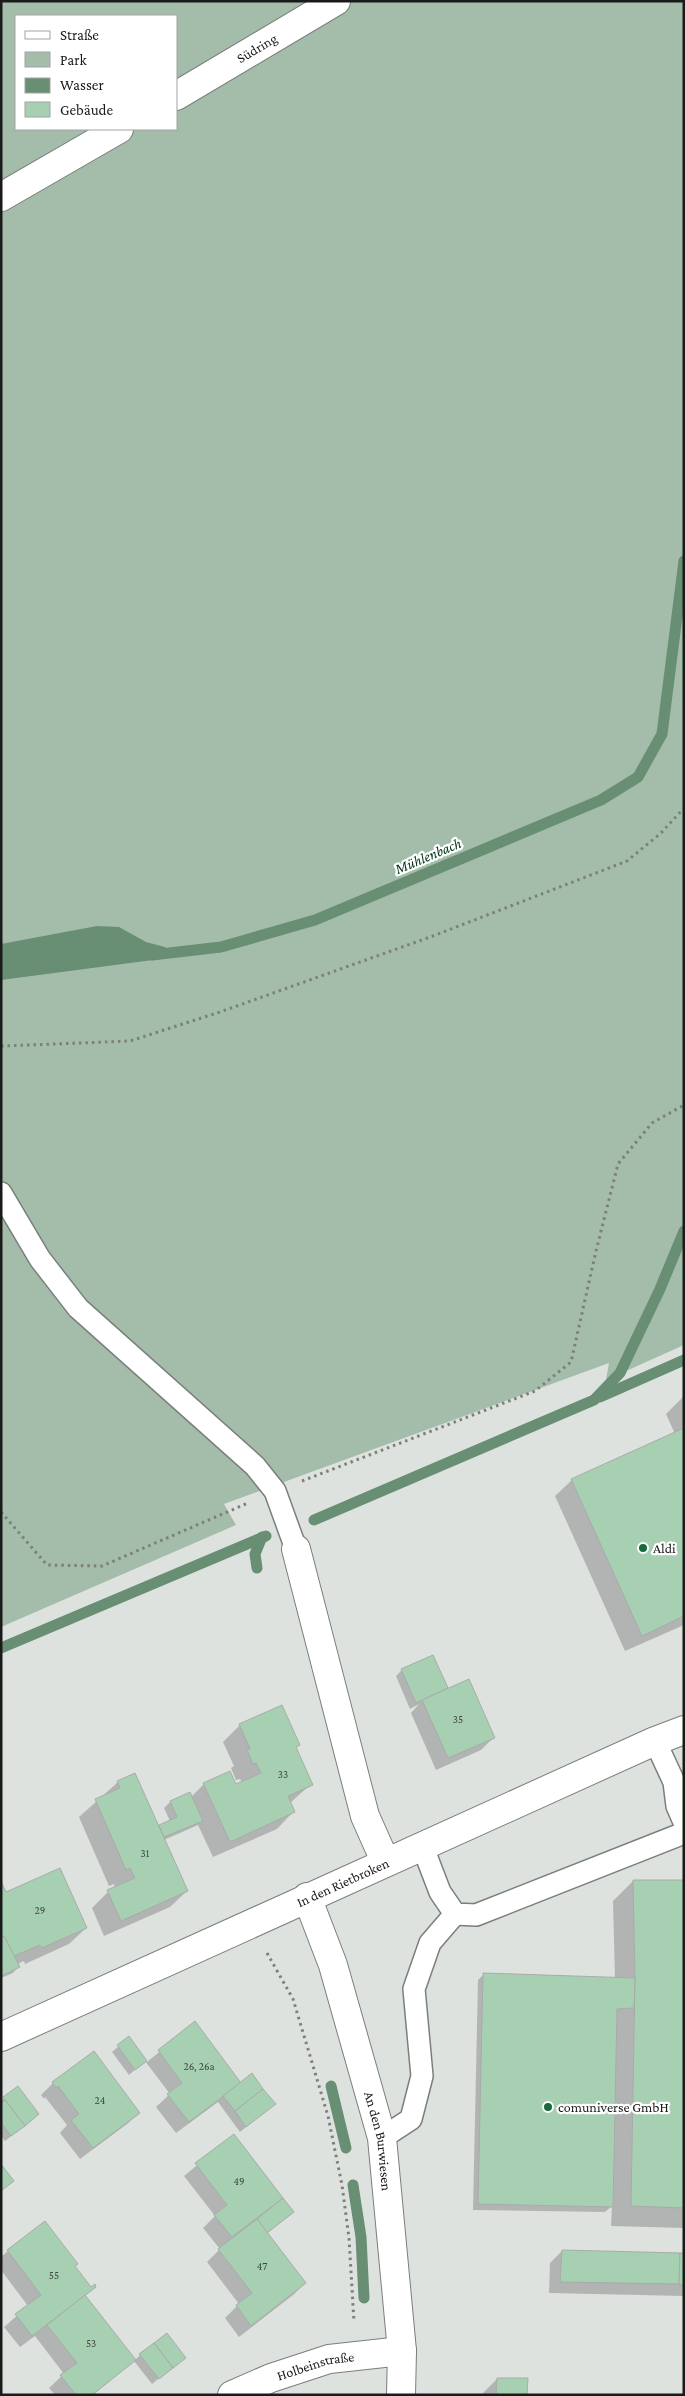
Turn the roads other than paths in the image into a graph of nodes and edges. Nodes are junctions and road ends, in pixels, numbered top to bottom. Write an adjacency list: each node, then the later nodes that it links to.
1 (336, 1): 2 (street, Südring)
2 (178, 95)
3 (117, 130): 4 (street)
4 (1, 196)
5 (1, 1193): 6 (lane)
6 (296, 1549): 12 (street)
7 (684, 1730): 8 (street, In den Rietbroken)
8 (655, 1741): 9 (lane); 11 (street, In den Rietbroken)
9 (684, 1822)
10 (684, 1833): 14 (lane)
11 (422, 1844): 12 (street, In den Rietbroken); 14 (lane)
12 (385, 1861): 13 (street, In den Rietbroken)
13 (307, 1897): 15 (street, In den Rietbroken); 16 (street, An den Burwiesen)
14 (454, 1914): 16 (lane)
15 (1, 2037)
16 (382, 2138): 17 (street, An den Burwiesen)
17 (402, 2351): 18 (street, Holbeinstraße); 19 (street, An den Burwiesen)
18 (232, 2395)
19 (401, 2395)

